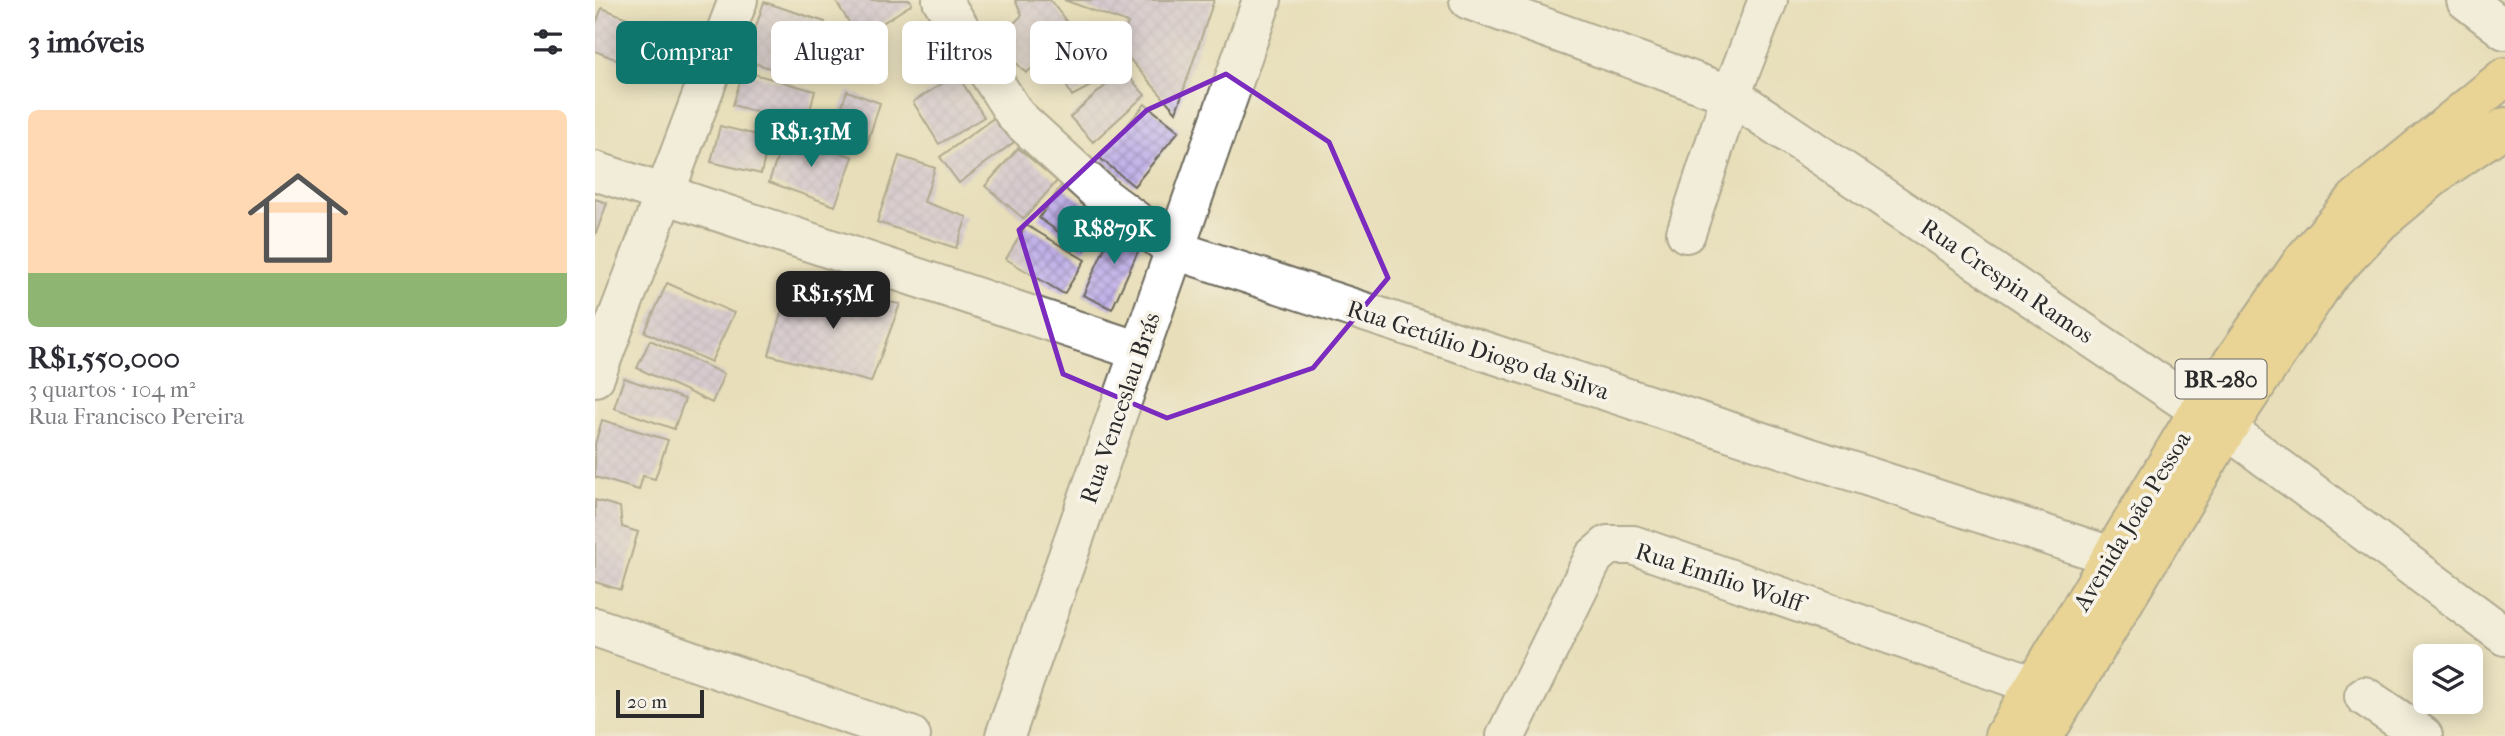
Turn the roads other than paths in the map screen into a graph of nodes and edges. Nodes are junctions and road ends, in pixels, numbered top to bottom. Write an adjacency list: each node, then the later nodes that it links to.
1 (738, 0): 12 (street)
2 (943, 0): 14 (street, Rua Getúlio Diogo da Silva)
3 (1262, 0): 14 (street, Rua Venceslau Brás)
4 (1469, 0): 9 (street, Rua Crespin Ramos)
5 (1768, 0): 9 (street)
6 (2466, 0): 7 (street)
7 (2505, 30)
8 (2505, 77): 17 (highway, Avenida João Pessoa / BR-280)
9 (1731, 95): 13 (street); 17 (street, Rua Crespin Ramos)
10 (2505, 127): 17 (highway, Avenida João Pessoa / BR-280)
11 (595, 171): 12 (street)
12 (663, 193): 15 (street); 16 (street)
13 (1686, 233)
14 (1175, 250): 15 (street, Rua Venceslau Brás); 18 (street, Rua Getúlio Diogo da Silva)
15 (1139, 351): 24 (street, Rua Venceslau Brás)
16 (595, 377)
17 (2213, 420): 18 (highway, Avenida João Pessoa / BR-280); 20 (street, Rua Crespin Ramos); 27 (highway, Avenida João Pessoa / BR-280)
18 (2111, 556): 21 (highway, Avenida João Pessoa / BR-280)
19 (595, 627): 23 (street)
20 (2505, 636)
21 (2035, 685): 25 (street, Rua Emílio Wolff); 26 (highway, Avenida João Pessoa / BR-280)
22 (2364, 696): 28 (street)
23 (911, 736)
24 (1005, 736)
25 (1506, 736)
26 (2004, 736)
27 (2044, 736)
28 (2423, 736)

